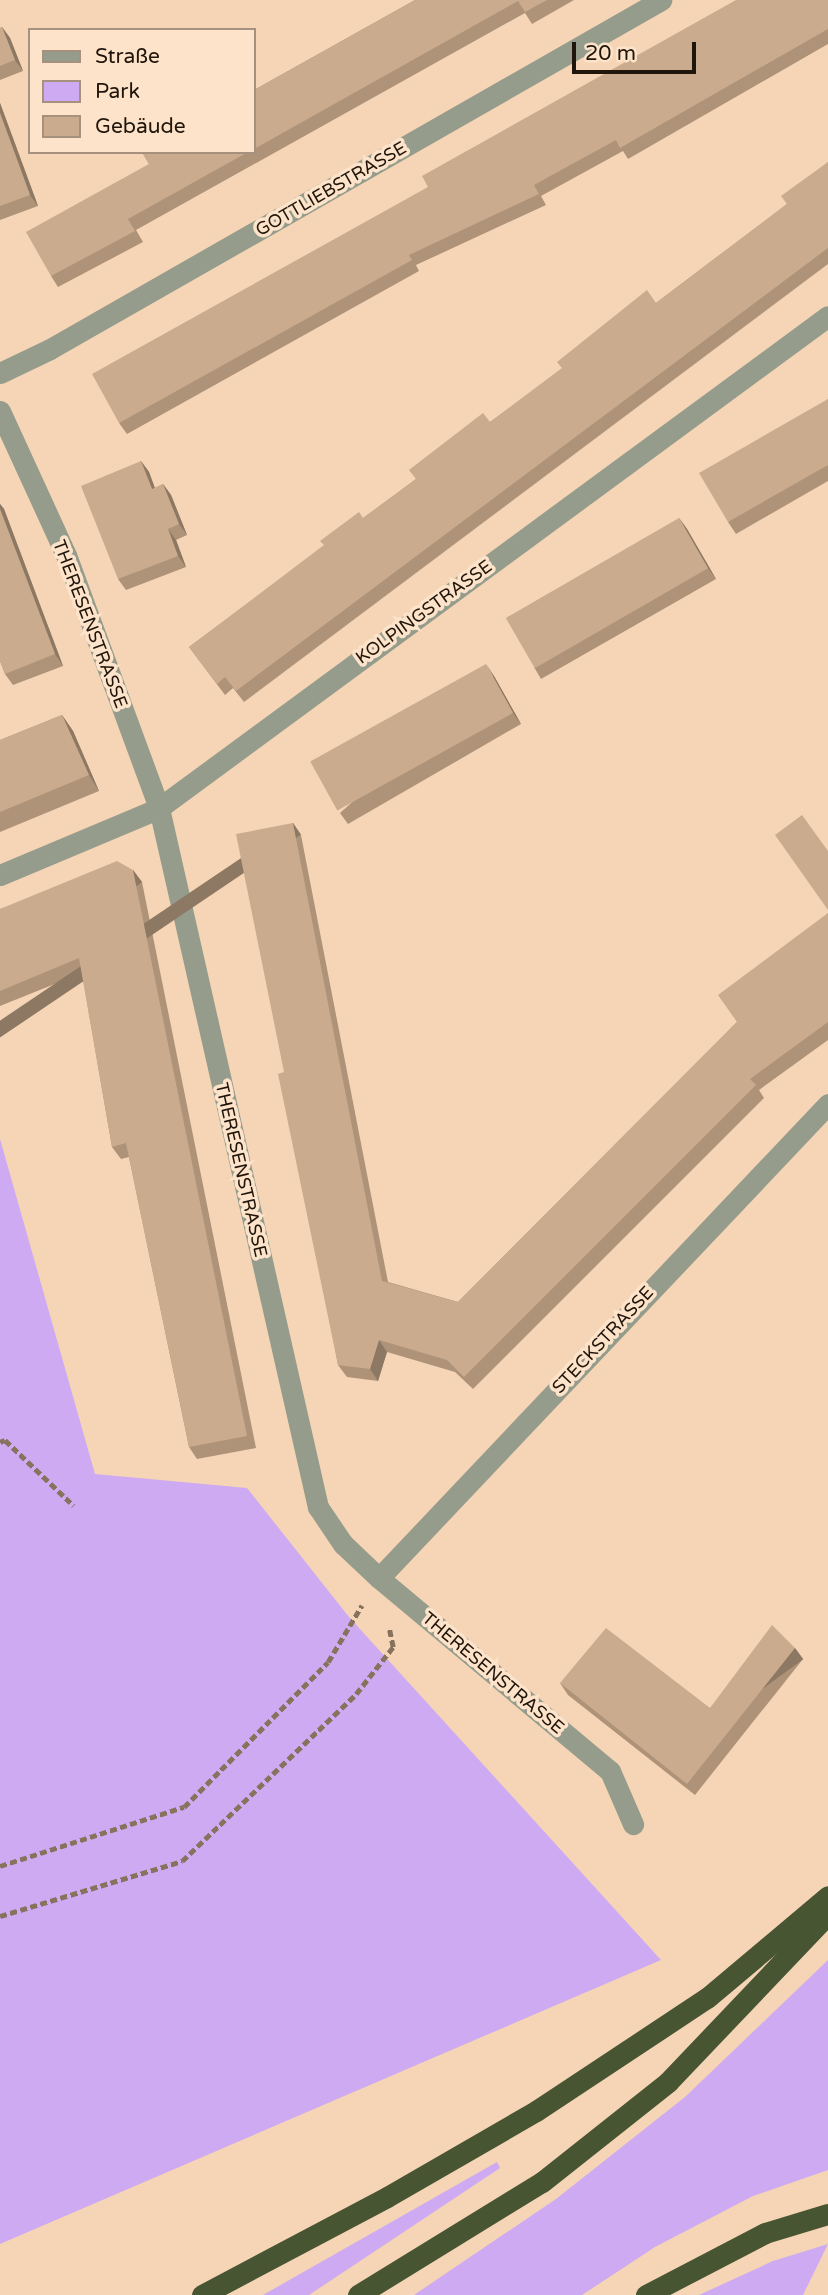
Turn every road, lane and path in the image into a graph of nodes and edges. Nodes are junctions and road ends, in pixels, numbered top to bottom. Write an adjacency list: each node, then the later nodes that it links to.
1 (661, 0): 3 (street, GOTTLIEBSTRASSE)
2 (828, 316): 5 (street, KOLPINGSTRASSE)
3 (0, 373)
4 (0, 411): 5 (street, THERESENSTRASSE)
5 (159, 808): 6 (street, KOLPINGSTRASSE); 10 (street, THERESENSTRASSE)
6 (0, 875)
7 (828, 1104): 10 (street, STECKSTRASSE)
8 (0, 1442): 9 (path)
9 (74, 1506)
10 (379, 1578): 11 (street, THERESENSTRASSE); 12 (path); 15 (path)
11 (633, 1824)
12 (0, 1866)
13 (828, 1896): 17 (highway)
14 (828, 1914): 18 (highway)
15 (0, 1916)
16 (828, 2214): 19 (highway)
17 (202, 2295)
18 (358, 2295)
19 (646, 2295)

